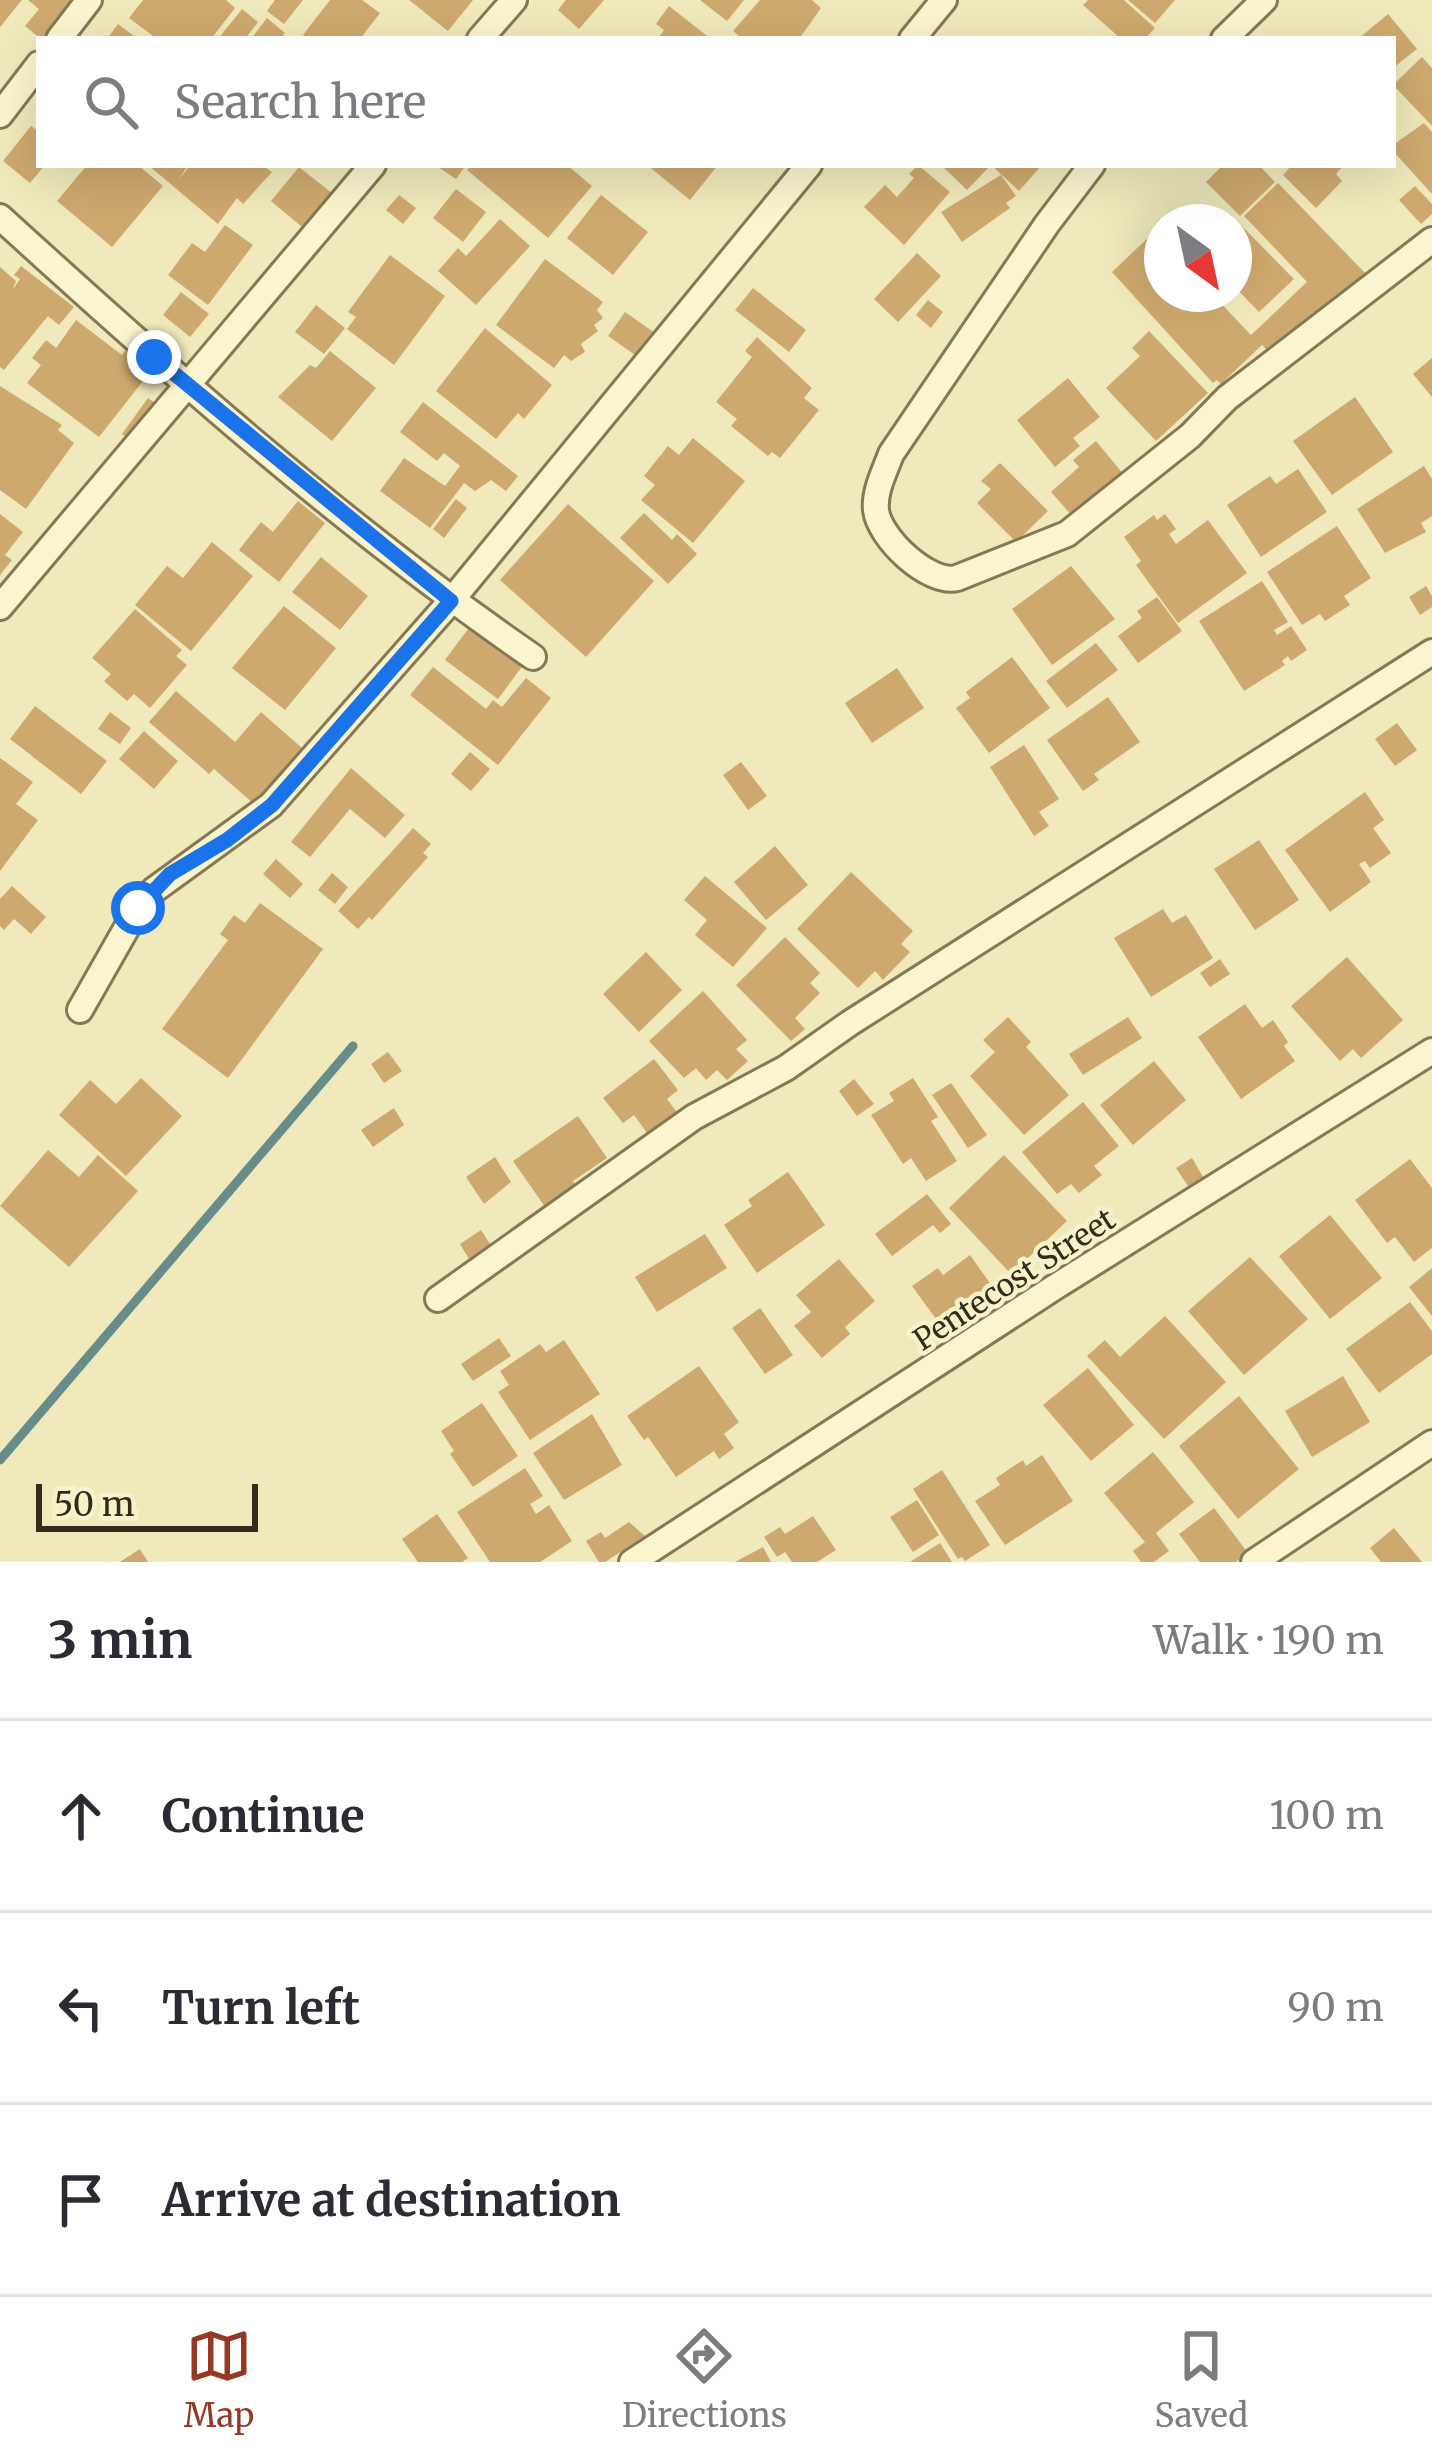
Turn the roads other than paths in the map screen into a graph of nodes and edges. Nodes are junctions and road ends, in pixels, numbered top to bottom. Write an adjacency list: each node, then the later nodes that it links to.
1 (89, 0): 5 (street)
2 (514, 0): 6 (street)
3 (944, 0): 7 (street)
4 (1264, 0): 8 (street)
5 (61, 36)
6 (483, 36)
7 (914, 36)
8 (1226, 36)
9 (36, 68): 10 (street)
10 (0, 115)
11 (370, 168): 16 (street)
12 (807, 168): 17 (street)
13 (1090, 168): 15 (street)
14 (0, 217): 16 (street)
15 (1432, 240)
16 (185, 386): 17 (street); 18 (street)
17 (451, 601): 20 (street); 21 (street)
18 (0, 608)
19 (1432, 652): 23 (street)
20 (532, 657)
21 (80, 1010)
22 (1432, 1051): 25 (street, Pentecost Street)
23 (438, 1299)
24 (1432, 1444): 26 (street)
25 (632, 1562)
26 (1254, 1562)

